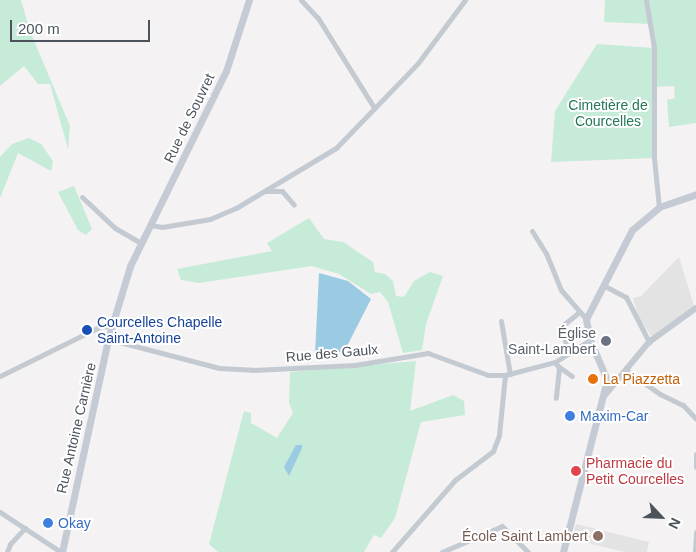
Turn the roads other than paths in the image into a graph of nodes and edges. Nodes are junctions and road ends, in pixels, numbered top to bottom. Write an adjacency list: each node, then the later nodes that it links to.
1 (249, 0): 11 (main road, Rue de Souvret)
2 (301, 0): 5 (street)
3 (465, 0): 5 (street)
4 (646, 0): 10 (street)
5 (373, 106): 6 (street)
6 (266, 191): 9 (street); 11 (street)
7 (696, 194): 10 (main road)
8 (82, 197): 13 (street)
9 (294, 205)
10 (659, 207): 14 (main road)
11 (150, 225): 13 (main road, Rue de Souvret)
12 (532, 231): 16 (street)
13 (141, 242): 19 (main road, Rue de Souvret)
14 (603, 285): 17 (main road); 22 (street)
15 (696, 308): 22 (street)
16 (578, 313): 17 (street); 23 (street)
17 (586, 319): 21 (main road)
18 (501, 321): 26 (street)
19 (112, 327): 20 (main road, Rue de Souvret); 27 (street)
20 (108, 339): 26 (street, Rue des Gaulx); 38 (main road, Rue Antoine Carnière)
21 (590, 340): 23 (street, Rue des Gaulx); 29 (main road)
22 (649, 342): 25 (street)
23 (568, 353): 24 (street, Rue des Gaulx)
24 (556, 364): 26 (street, Rue des Gaulx); 28 (street); 30 (street)
25 (627, 370): 29 (street); 31 (street)
26 (508, 374): 39 (street)
27 (0, 376)
28 (572, 376)
29 (605, 395): 42 (main road)
30 (556, 398)
31 (696, 419)
32 (696, 454): 33 (street)
33 (696, 466)
34 (0, 512): 35 (street)
35 (25, 528): 37 (street); 38 (street)
36 (696, 532): 43 (street)
37 (8, 552)
38 (61, 552)
39 (392, 552)
40 (442, 552): 41 (street)
41 (528, 552)
42 (563, 552)
43 (694, 552)

